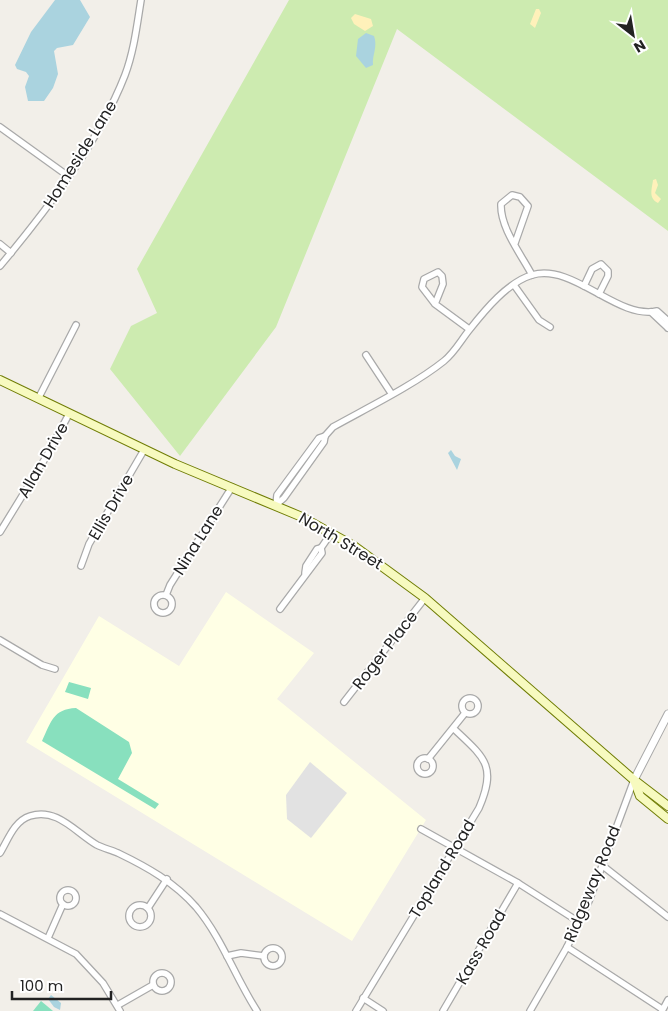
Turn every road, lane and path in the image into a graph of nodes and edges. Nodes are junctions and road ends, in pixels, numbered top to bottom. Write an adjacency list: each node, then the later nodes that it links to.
1 (141, 0): 3 (street, Homeside Lane)
2 (0, 127): 3 (street)
3 (68, 176): 6 (street, Homeside Lane)
4 (515, 243): 4 (street); 8 (street)
5 (0, 244): 6 (street)
6 (12, 252): 7 (street, Homeside Lane)
7 (0, 266)
8 (532, 275): 9 (street); 10 (street)
9 (514, 285): 14 (street); 16 (street)
10 (584, 286): 11 (street); 11 (street)
11 (599, 294): 15 (street)
12 (436, 304): 12 (street); 16 (street)
13 (76, 325): 20 (street)
14 (550, 326)
15 (668, 328)
16 (469, 329): 19 (street)
17 (366, 355): 19 (street)
18 (0, 380): 20 (main road, North Street)
19 (392, 393): 24 (street)
20 (38, 398): 21 (main road, North Street)
21 (69, 414): 22 (main road, North Street); 25 (street, Allan Drive)
22 (144, 450): 23 (main road, North Street); 27 (street, Ellis Drive)
23 (232, 487): 24 (main road, North Street); 28 (street, Nina Lane)
24 (276, 504): 26 (main road, North Street)
25 (0, 532)
26 (332, 532): 29 (main road, North Street); 30 (street)
27 (81, 566)
28 (166, 595)
29 (425, 598): 33 (street, Roger Place); 38 (main road, North Street)
30 (280, 608)
31 (0, 640): 32 (street)
32 (55, 668)
33 (344, 702)
34 (465, 713): 36 (street)
35 (668, 714): 38 (street)
36 (454, 729): 37 (street); 42 (street, Topland Road)
37 (428, 758)
38 (634, 780): 39 (main road, North Street); 40 (main road, North Street); 44 (street, Ridgeway Road)
39 (668, 806)
40 (668, 819)
41 (421, 829): 42 (street)
42 (454, 847): 46 (street); 57 (street, Topland Road)
43 (0, 853): 45 (street)
44 (603, 866): 50 (street); 51 (street, Ridgeway Road)
45 (167, 879): 48 (street); 54 (street)
46 (518, 883): 51 (street); 64 (street, Kass Road)
47 (63, 904): 52 (street)
48 (148, 908)
49 (0, 914): 52 (street)
50 (668, 917)
51 (579, 922): 53 (street, Ridgeway Road)
52 (48, 938): 59 (street)
53 (567, 947): 60 (street); 65 (street, Ridgeway Road)
54 (227, 956): 55 (street); 61 (street)
55 (264, 956)
56 (154, 985): 59 (street)
57 (364, 998): 62 (street, Topland Road); 63 (street)
58 (668, 1000): 60 (street)
59 (119, 1008)
60 (662, 1010)
61 (257, 1011)
62 (356, 1011)
63 (383, 1011)
64 (443, 1011)
65 (530, 1011)

